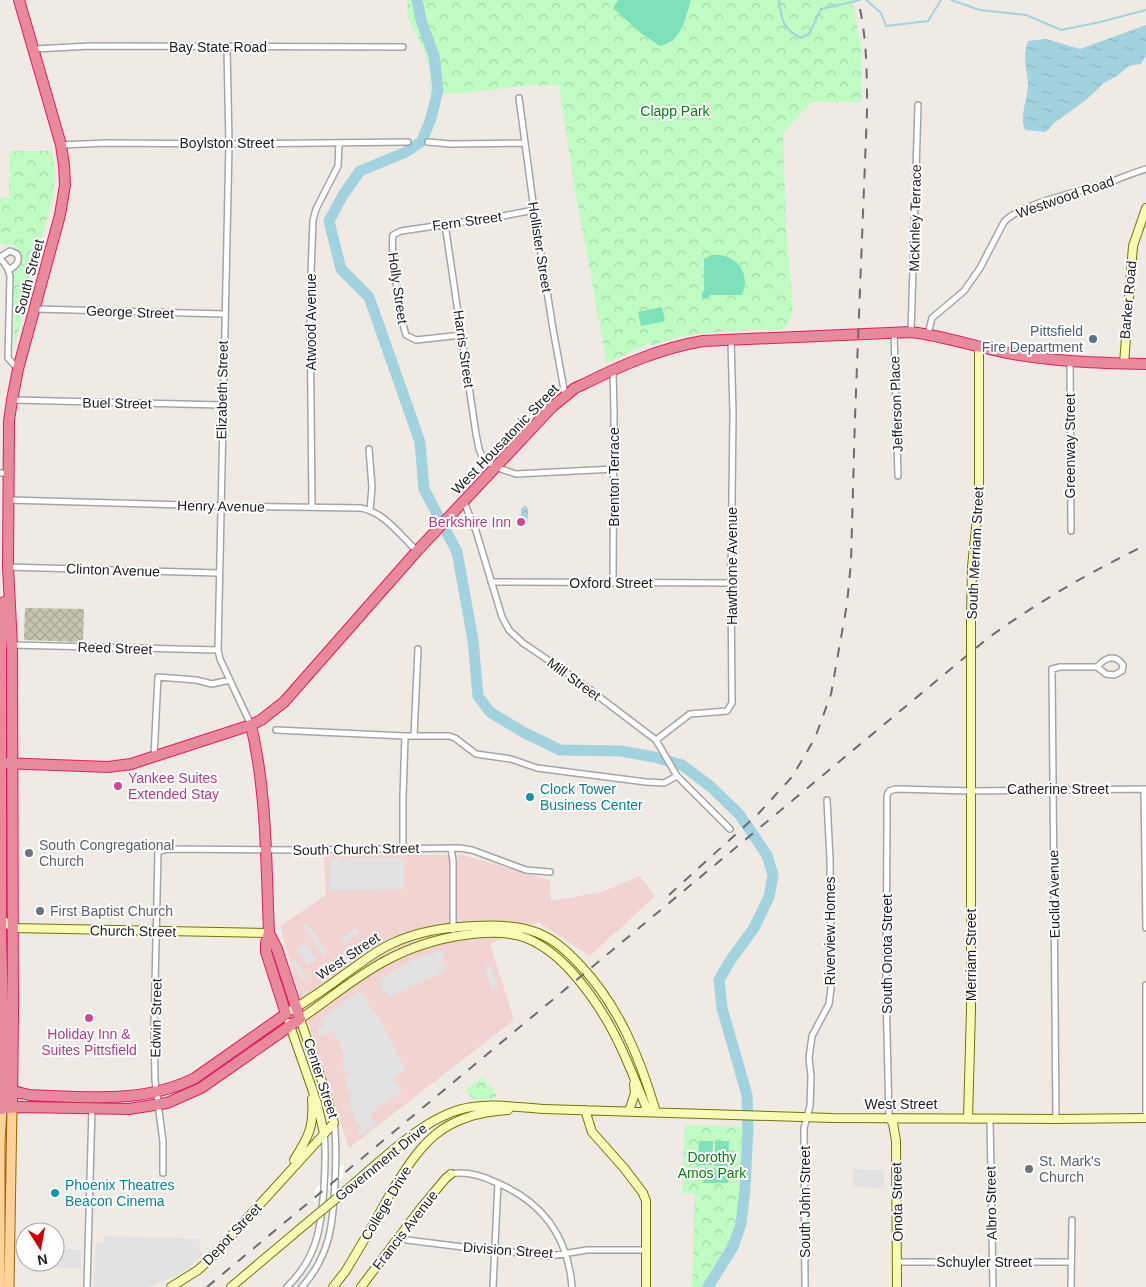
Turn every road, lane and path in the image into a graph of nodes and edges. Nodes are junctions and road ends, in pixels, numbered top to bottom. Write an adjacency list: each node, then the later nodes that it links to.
1 (18, 0): 4 (highway, South Street)
2 (403, 47): 3 (street, Bay State Road)
3 (227, 48): 4 (street, Bay State Road); 11 (street, Elizabeth Street)
4 (33, 50): 12 (highway, South Street)
5 (519, 98): 10 (street, Hollister Street)
6 (918, 105): 23 (street, McKinley Terrace)
7 (408, 142): 9 (street, Boylston Street)
8 (428, 142): 10 (street)
9 (339, 143): 11 (street, Boylston Street); 44 (street, Atwood Avenue)
10 (524, 143): 15 (street, Hollister Street)
11 (229, 144): 12 (street, Boylston Street); 21 (street, Elizabeth Street)
12 (61, 145): 20 (highway, South Street)
13 (1146, 169): 24 (street, Westwood Road)
14 (1146, 208): 29 (street, Barker Road)
15 (534, 210): 16 (street, Fern Street); 33 (street, Hollister Street)
16 (445, 224): 17 (street, Fern Street); 25 (street, Harris Street)
17 (401, 231): 25 (street, Holly Street)
18 (0, 257): 19 (street); 19 (street)
19 (9, 270): 31 (street)
20 (36, 309): 21 (street, George Street); 31 (highway, South Street)
21 (224, 314): 35 (street, Elizabeth Street)
22 (894, 332): 23 (highway, West Housatonic Street); 26 (highway, West Housatonic Street); 40 (street, Jefferson Place)
23 (911, 332): 24 (highway, West Housatonic Street)
24 (928, 334): 27 (highway, West Housatonic Street)
25 (462, 335): 37 (street, Harris Street)
26 (731, 339): 32 (highway, West Housatonic Street); 52 (street, Hawthorne Avenue)
27 (979, 346): 28 (highway, West Housatonic Street); 70 (street, South Merriam Street, bridge)
28 (1070, 361): 29 (highway, West Housatonic Street); 46 (street, Greenway Street)
29 (1124, 364): 30 (highway, West Housatonic Street)
30 (1146, 364)
31 (18, 369): 34 (highway, South Street)
32 (613, 371): 33 (highway, West Housatonic Street); 38 (street, Brenton Terrace)
33 (565, 396): 37 (highway, West Housatonic Street)
34 (12, 400): 35 (street, Buel Street); 39 (highway, South Street)
35 (222, 405): 43 (street, Elizabeth Street)
36 (369, 449): 45 (street)
37 (495, 467): 38 (street); 42 (highway, West Housatonic Street)
38 (614, 469): 51 (street, Brenton Terrace)
39 (4, 473): 41 (highway, South Street)
40 (898, 476)
41 (8, 500): 43 (street, Henry Avenue); 48 (highway, South Street)
42 (461, 504): 47 (highway, West Housatonic Street); 50 (street, Mill Street)
43 (220, 506): 44 (street, Henry Avenue); 49 (street, Elizabeth Street)
44 (312, 507): 45 (street, Henry Avenue)
45 (370, 510): 47 (street)
46 (1070, 532)
47 (417, 551): 59 (highway, West Housatonic Street)
48 (8, 567): 49 (street, Clinton Avenue); 53 (highway, South Street); 56 (highway, South Street)
49 (218, 573): 55 (street, Elizabeth Street)
50 (491, 582): 51 (street, Oxford Street); 63 (street, Mill Street)
51 (613, 583): 52 (street, Oxford Street)
52 (731, 583): 63 (street, Hawthorne Avenue)
53 (12, 645): 55 (street, Reed Street); 65 (highway, South Street)
54 (418, 649): 62 (street)
55 (218, 650): 58 (street, Elizabeth Street)
56 (1, 651): 65 (highway, South Street)
57 (1097, 667): 57 (street); 67 (street, Euclid Avenue)
58 (230, 680): 59 (street, Elizabeth Street); 64 (street)
59 (251, 725): 64 (highway, West Housatonic Street); 75 (highway, Center Street)
60 (276, 730): 61 (street)
61 (405, 736): 62 (street); 73 (street)
62 (414, 736): 66 (street)
63 (656, 740): 66 (street, Mill Street)
64 (154, 757): 65 (highway, West Housatonic Street)
65 (4, 763): 78 (highway, South Street); 80 (highway, South Street)
66 (678, 776): 72 (street, Mill Street)
67 (1053, 789): 68 (street, Catherine Street); 70 (street, Catherine Street); 109 (street, Euclid Avenue)
68 (1145, 789): 81 (street)
69 (889, 791): 70 (street, Catherine Street); 105 (street, South Onota Street)
70 (970, 791): 107 (street, Merriam Street)
71 (827, 800): 104 (street, Riverview Homes)
72 (730, 829)
73 (403, 848): 74 (street, South Church Street); 75 (street, South Church Street)
74 (451, 848): 77 (street, South Church Street); 79 (street)
75 (265, 849): 76 (street, South Church Street); 83 (highway, Center Street)
76 (158, 852): 82 (street, Edwin Street)
77 (550, 872)
78 (1, 919): 80 (street); 86 (highway, South Street)
79 (453, 927): 84 (street); 87 (street, West Street); 103 (street, West Street)
80 (12, 928): 82 (street, Church Street); 93 (highway, South Street)
81 (1146, 928)
82 (157, 932): 83 (street, Church Street); 95 (street, Edwin Street)
83 (269, 933): 87 (highway, Center Street); 88 (highway, Center Street)
84 (454, 937): 89 (street, West Street); 92 (street, West Street)
85 (1146, 986): 106 (street)
86 (2, 1000): 90 (highway); 93 (highway)
87 (296, 1008): 88 (street, West Street); 89 (highway, Center Street)
88 (286, 1014): 91 (street, Center Street); 95 (highway, West Street)
89 (300, 1019): 91 (highway, West Street); 110 (street, Center Street)
90 (0, 1025)
91 (290, 1027): 94 (street, Center Street); 97 (highway, West Street)
92 (632, 1073): 102 (street, West Street); 103 (street, West Street)
93 (5, 1085): 96 (highway, West Street); 100 (highway)
94 (311, 1089): 111 (street, Center Street); 114 (street, Depot Street)
95 (157, 1093): 96 (highway, West Street); 97 (street, Edwin Street)
96 (93, 1097): 98 (street)
97 (159, 1105): 98 (highway, West Street); 113 (street, Edwin Street)
98 (92, 1108): 100 (highway, West Street); 129 (street)
99 (533, 1108): 101 (street, Government Drive); 131 (street, Government Drive, bridge); 134 (street, College Drive)
100 (5, 1109): 112 (main road); 128 (main road)
101 (585, 1110): 102 (street, Government Drive); 121 (street)
102 (629, 1111): 103 (street, Government Drive)
103 (652, 1112): 104 (street, West Street)
104 (807, 1117): 105 (street, West Street); 139 (street, South John Street)
105 (889, 1118): 107 (street, West Street); 124 (street, Onota Street)
106 (1146, 1118): 109 (street, West Street)
107 (968, 1119): 108 (street, West Street)
108 (990, 1119): 109 (street, West Street); 125 (street, Albro Street)
109 (1056, 1119)
110 (334, 1123): 111 (street, Depot Street); 133 (street, Center Street)
111 (324, 1133): 114 (street, Depot Street); 132 (street, Center Street)
112 (0, 1143): 117 (main road)
113 (163, 1173)
114 (287, 1173): 130 (street, Depot Street)
115 (451, 1174): 116 (street); 119 (street, Francis Avenue)
116 (498, 1183): 120 (street); 122 (street)
117 (0, 1205): 123 (main road)
118 (1072, 1220): 126 (street)
119 (400, 1237): 120 (street, Division Street); 135 (street, Francis Avenue)
120 (494, 1250): 122 (street, Division Street); 136 (street)
121 (646, 1250): 122 (street, Division Street); 138 (street)
122 (566, 1252): 137 (street)
123 (0, 1261): 127 (main road)
124 (897, 1262): 125 (street, Schuyler Street); 140 (street, Onota Street)
125 (992, 1262): 126 (street, Schuyler Street); 141 (street, Albro Street)
126 (1071, 1262): 142 (street)
127 (0, 1287)
128 (9, 1287)
129 (87, 1287)
130 (171, 1287)
131 (231, 1287)
132 (287, 1287)
133 (302, 1287)
134 (333, 1287)
135 (361, 1287)
136 (493, 1287)
137 (572, 1287)
138 (646, 1287)
139 (805, 1287)
140 (898, 1287)
141 (993, 1287)
142 (1071, 1287)

